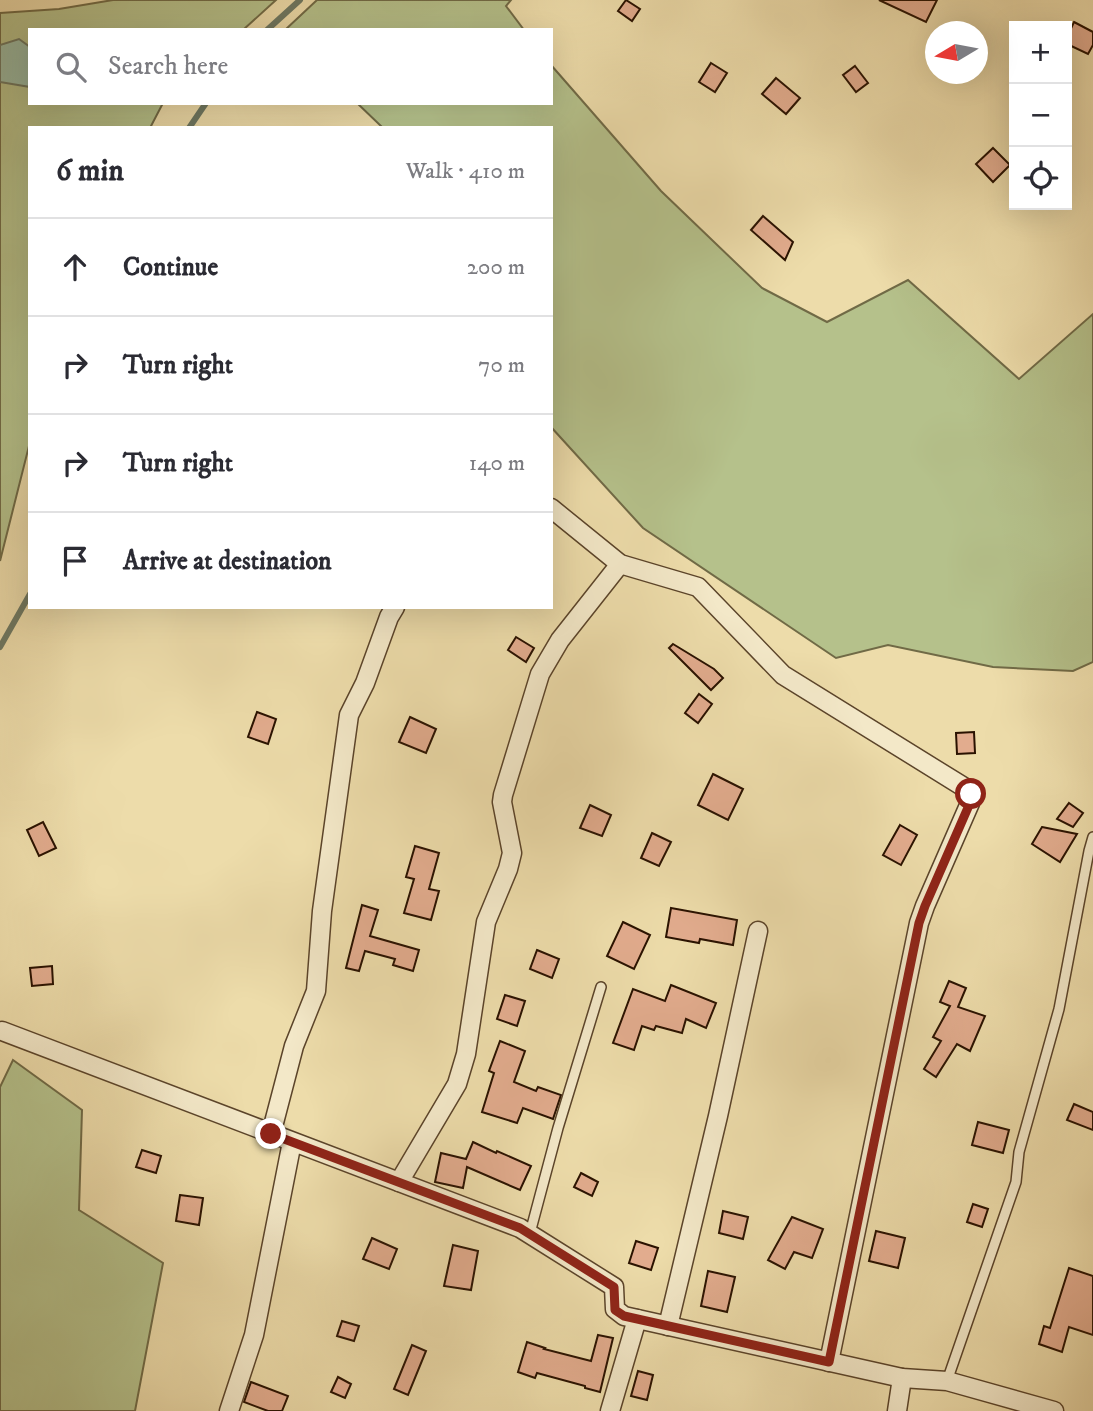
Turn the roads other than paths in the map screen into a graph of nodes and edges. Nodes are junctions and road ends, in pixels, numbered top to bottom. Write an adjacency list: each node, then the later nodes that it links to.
1 (553, 510): 2 (street)
2 (620, 564): 10 (street); 14 (street)
3 (394, 609): 8 (street)
4 (1093, 837): 16 (lane)
5 (758, 931): 13 (street)
6 (601, 987): 11 (lane)
7 (2, 1031): 8 (street)
8 (271, 1134): 9 (street)
9 (292, 1142): 10 (street); 17 (street)
10 (399, 1181): 11 (street)
11 (530, 1233): 12 (street)
12 (637, 1319): 13 (street); 18 (street)
13 (668, 1326): 14 (street)
14 (829, 1362): 15 (street)
15 (902, 1378): 16 (street); 19 (street)
16 (947, 1381): 20 (street)
17 (229, 1411)
18 (610, 1411)
19 (897, 1411)
20 (1054, 1411)

